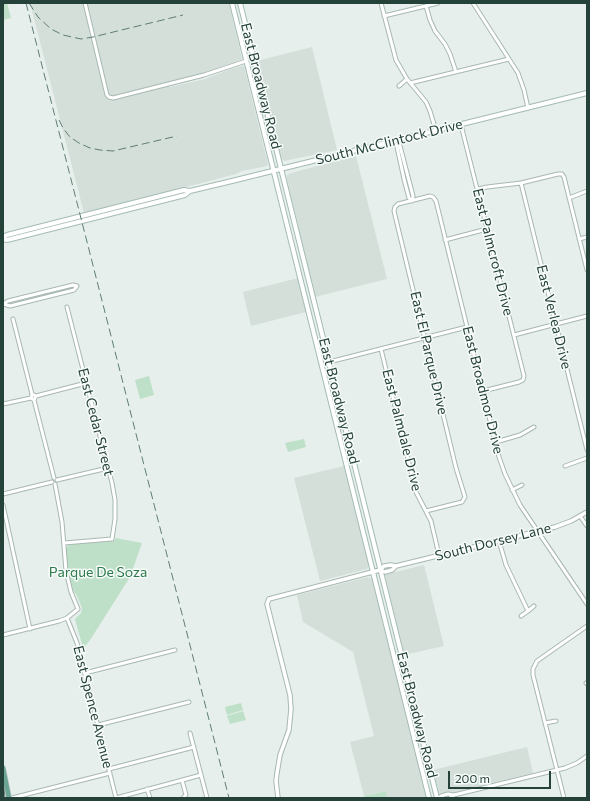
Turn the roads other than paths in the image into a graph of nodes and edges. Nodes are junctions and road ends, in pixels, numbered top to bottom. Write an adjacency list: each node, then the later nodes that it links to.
1 (85, 3): 11 (street)
2 (232, 3): 11 (main road, East Broadway Road)
3 (240, 3): 9 (main road, East Broadway Road)
4 (381, 3): 8 (street)
5 (438, 3): 7 (street)
6 (473, 3): 10 (street)
7 (426, 6): 8 (street); 12 (street)
8 (384, 16): 13 (street)
9 (253, 56): 11 (main road); 18 (main road, East Broadway Road)
10 (509, 59): 12 (street); 19 (street)
11 (246, 61): 14 (main road, East Broadway Road)
12 (456, 72): 15 (street)
13 (407, 79): 15 (street); 16 (street)
14 (252, 82): 18 (main road); 24 (main road, East Broadway Road)
15 (410, 83): 21 (street)
16 (399, 86)
17 (587, 93): 19 (main road, South McClintock Drive)
18 (262, 94): 23 (main road, East Broadway Road)
19 (528, 108): 20 (main road, South McClintock Drive)
20 (461, 125): 21 (main road, South McClintock Drive); 26 (street, East Palmcroft Drive)
21 (436, 131): 22 (main road, South McClintock Drive)
22 (397, 140): 23 (main road, South McClintock Drive); 29 (street)
23 (281, 168): 24 (main road, South McClintock Drive); 36 (main road, East Broadway Road)
24 (273, 170): 33 (main road, South McClintock Drive); 37 (main road, East Broadway Road)
25 (521, 183): 26 (street); 28 (street); 43 (street, East Verlea Drive)
26 (478, 189): 31 (street, East Palmcroft Drive)
27 (587, 191): 28 (street)
28 (569, 198): 34 (street)
29 (412, 201): 30 (street, East Broadmor Drive); 35 (street, East Broadmor Drive)
30 (395, 207): 46 (street, East El Parque Drive)
31 (488, 229): 35 (street); 45 (street, East Palmcroft Drive)
32 (587, 237): 34 (street)
33 (3, 238)
34 (579, 239): 38 (street)
35 (445, 240): 44 (street, East Broadmor Drive)
36 (306, 268): 37 (main road); 48 (main road, East Broadway Road)
37 (298, 270): 49 (main road, East Broadway Road)
38 (587, 270)
39 (3, 304): 39 (street)
40 (67, 307): 50 (street, East Cedar Street)
41 (587, 316): 43 (street)
42 (13, 319): 52 (street)
43 (556, 324): 45 (street); 55 (street, East Verlea Drive)
44 (467, 328): 46 (street); 51 (street, East Broadmor Drive)
45 (514, 335): 51 (street, East Palmcroft Drive)
46 (425, 338): 47 (street); 68 (street, East El Parque Drive)
47 (381, 349): 48 (street); 68 (street, East Palmdale Drive)
48 (329, 362): 49 (main road); 59 (main road, East Broadway Road)
49 (321, 364): 61 (main road, East Broadway Road)
50 (86, 384): 52 (street); 62 (street, East Cedar Street)
51 (483, 391): 56 (street, East Broadmor Drive)
52 (33, 397): 53 (street); 63 (street)
53 (3, 404)
54 (534, 427): 56 (street)
55 (585, 438): 57 (street, East Verlea Drive)
56 (496, 442): 65 (street, East Broadmor Drive)
57 (587, 450)
58 (587, 458): 60 (street)
59 (355, 466): 61 (main road); 76 (main road, East Broadway Road)
60 (565, 466)
61 (347, 467): 77 (main road, East Broadway Road)
62 (108, 468): 63 (street); 74 (street, East Cedar Street)
63 (54, 481): 66 (street); 74 (street)
64 (522, 484): 65 (street)
65 (512, 490): 72 (street, East Broadmor Drive)
66 (3, 494)
67 (3, 505): 84 (street)
68 (426, 511): 75 (street, East Palmdale Drive)
69 (587, 512): 70 (street, South Dorsey Lane)
70 (580, 516): 71 (street); 72 (street, South Dorsey Lane)
71 (587, 526)
72 (538, 531): 73 (street, South Dorsey Lane); 78 (street, East Broadmor Drive)
73 (499, 541): 75 (street, South Dorsey Lane); 80 (street)
74 (64, 543): 82 (street)
75 (439, 556): 76 (street, South Dorsey Lane)
76 (380, 570): 77 (street, South Dorsey Lane); 87 (main road, East Broadway Road)
77 (373, 572): 88 (main road, East Broadway Road); 113 (street, South Dorsey Lane)
78 (587, 604)
79 (534, 606): 80 (street)
80 (528, 611): 81 (street)
81 (521, 616)
82 (67, 618): 84 (street); 89 (street, East Spence Avenue)
83 (587, 626): 94 (street)
84 (30, 629): 85 (street)
85 (3, 636)
86 (175, 650): 89 (street)
87 (402, 656): 88 (main road); 91 (main road, East Broadway Road)
88 (395, 658): 93 (main road, East Broadway Road)
89 (85, 672): 95 (street, East Spence Avenue)
90 (189, 702): 95 (street)
91 (418, 721): 93 (main road); 115 (main road, East Broadway Road)
92 (556, 721): 94 (street)
93 (411, 723): 114 (main road, East Broadway Road)
94 (545, 723): 101 (street)
95 (98, 725): 100 (street, East Spence Avenue)
96 (190, 733): 97 (street)
97 (194, 747): 100 (street); 103 (street)
98 (587, 756): 101 (street)
99 (3, 768): 107 (main road)
100 (109, 768): 102 (street, East Spence Avenue)
101 (557, 770): 106 (street); 117 (street)
102 (110, 773): 108 (street); 109 (street, East Spence Avenue)
103 (201, 776): 104 (street); 112 (street)
104 (182, 780): 105 (street); 111 (street)
105 (148, 789): 109 (street); 110 (street)
106 (454, 795): 115 (street); 116 (street)
107 (9, 798)
108 (12, 798)
109 (116, 798)
110 (150, 798)
111 (183, 798)
112 (207, 798)
113 (278, 798)
114 (430, 798)
115 (438, 798)
116 (450, 798)
117 (564, 798)

